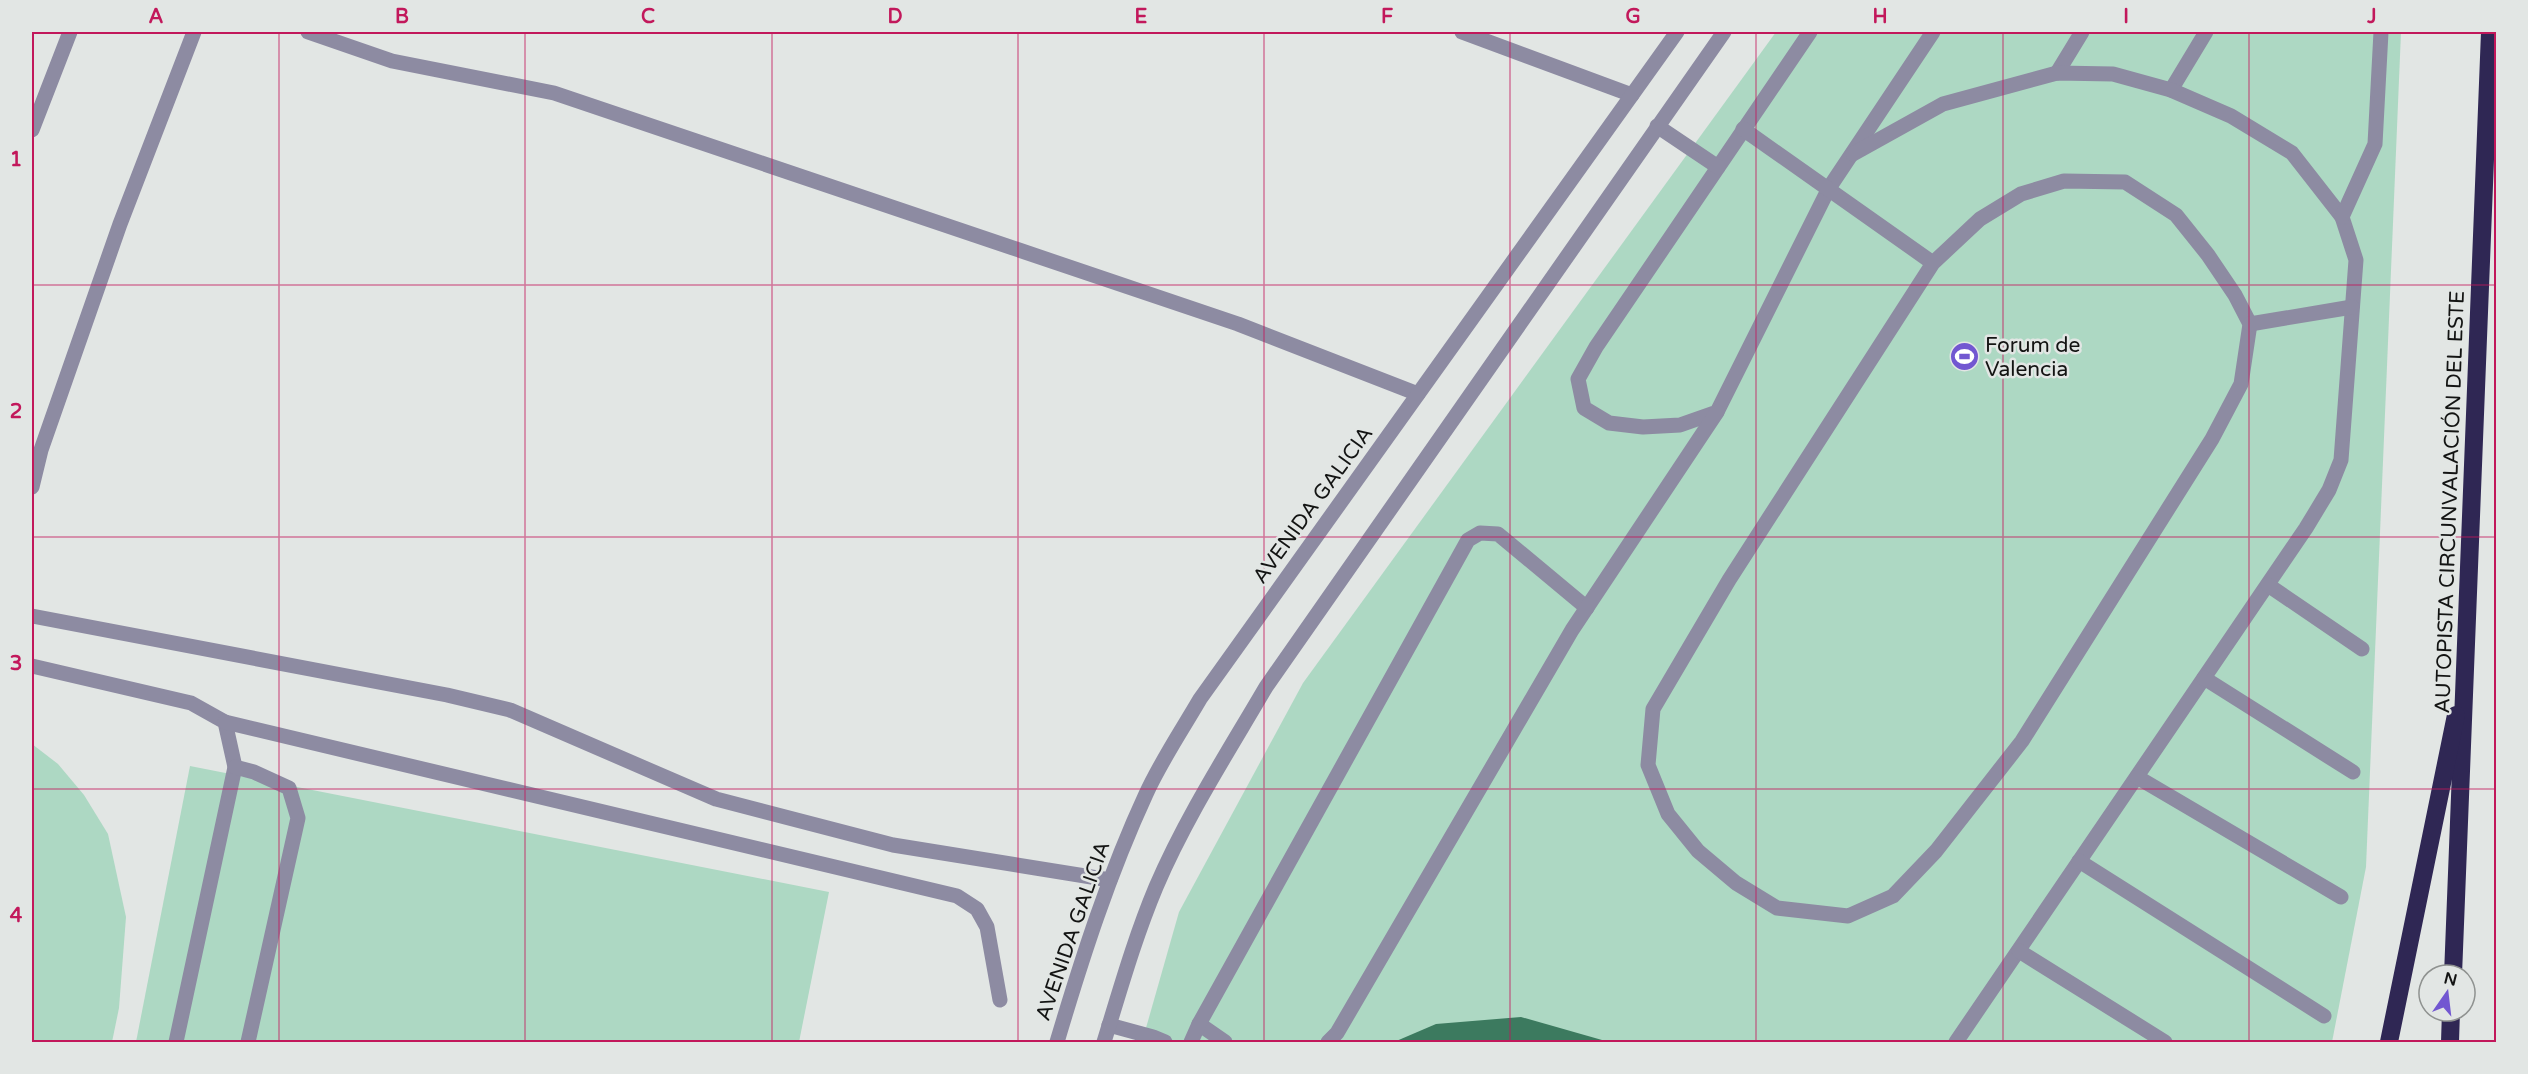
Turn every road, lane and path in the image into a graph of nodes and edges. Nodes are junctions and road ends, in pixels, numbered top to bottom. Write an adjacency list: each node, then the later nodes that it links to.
1 (70, 32): 20 (street)
2 (194, 32): 30 (street)
3 (308, 32): 28 (street)
4 (1462, 32): 16 (street)
5 (1677, 32): 16 (street, AVENIDA GALICIA)
6 (1724, 32): 18 (street)
7 (1810, 32): 19 (street)
8 (1933, 32): 21 (street)
9 (2082, 32): 14 (street)
10 (2206, 32): 15 (street)
11 (2381, 32): 24 (street)
12 (2478, 32): 17 (highway)
13 (2490, 32): 17 (highway, AUTOPISTA CIRCUNVALACIÓN DEL ESTE)
14 (2057, 73): 15 (street); 21 (street)
15 (2171, 90): 24 (street)
16 (1632, 95): 28 (street, AVENIDA GALICIA)
17 (2487, 122): 36 (highway, AUTOPISTA CIRCUNVALACIÓN DEL ESTE)
18 (1657, 126): 22 (street); 52 (street)
19 (1743, 129): 22 (street); 23 (street)
20 (32, 130)
21 (1853, 154): 23 (street)
22 (1718, 166): 29 (street)
23 (1829, 188): 25 (street); 29 (street)
24 (2342, 217): 26 (street)
25 (1933, 263): 27 (street); 27 (street)
26 (2352, 307): 27 (street); 32 (street)
27 (2250, 324)
28 (1418, 394): 44 (street, AVENIDA GALICIA)
29 (1717, 412): 33 (street)
30 (36, 449): 31 (street)
31 (32, 487)
32 (2268, 585): 35 (street); 38 (street)
33 (1587, 608): 51 (street); 60 (street)
34 (32, 616): 44 (street)
35 (2362, 649)
36 (2467, 660): 47 (highway, AUTOPISTA CIRCUNVALACIÓN DEL ESTE); 63 (highway)
37 (32, 666): 39 (street)
38 (2204, 678): 41 (street); 42 (street)
39 (225, 722): 40 (street); 48 (street)
40 (235, 767): 53 (street); 54 (street)
41 (2353, 772)
42 (2137, 777): 43 (street); 45 (street)
43 (2079, 861): 46 (street); 49 (street)
44 (1110, 880): 55 (street, AVENIDA GALICIA)
45 (2341, 897)
46 (2019, 951): 61 (street); 62 (street)
47 (2454, 963)
48 (1000, 1000)
49 (2324, 1016)
50 (2451, 1023): 64 (highway)
51 (1199, 1024): 58 (street); 59 (street)
52 (1109, 1025): 56 (street); 57 (street)
53 (176, 1042)
54 (248, 1042)
55 (1057, 1042)
56 (1104, 1042)
57 (1165, 1042)
58 (1191, 1042)
59 (1225, 1042)
60 (1328, 1042)
61 (1956, 1042)
62 (2165, 1042)
63 (2389, 1042)
64 (2450, 1042)

